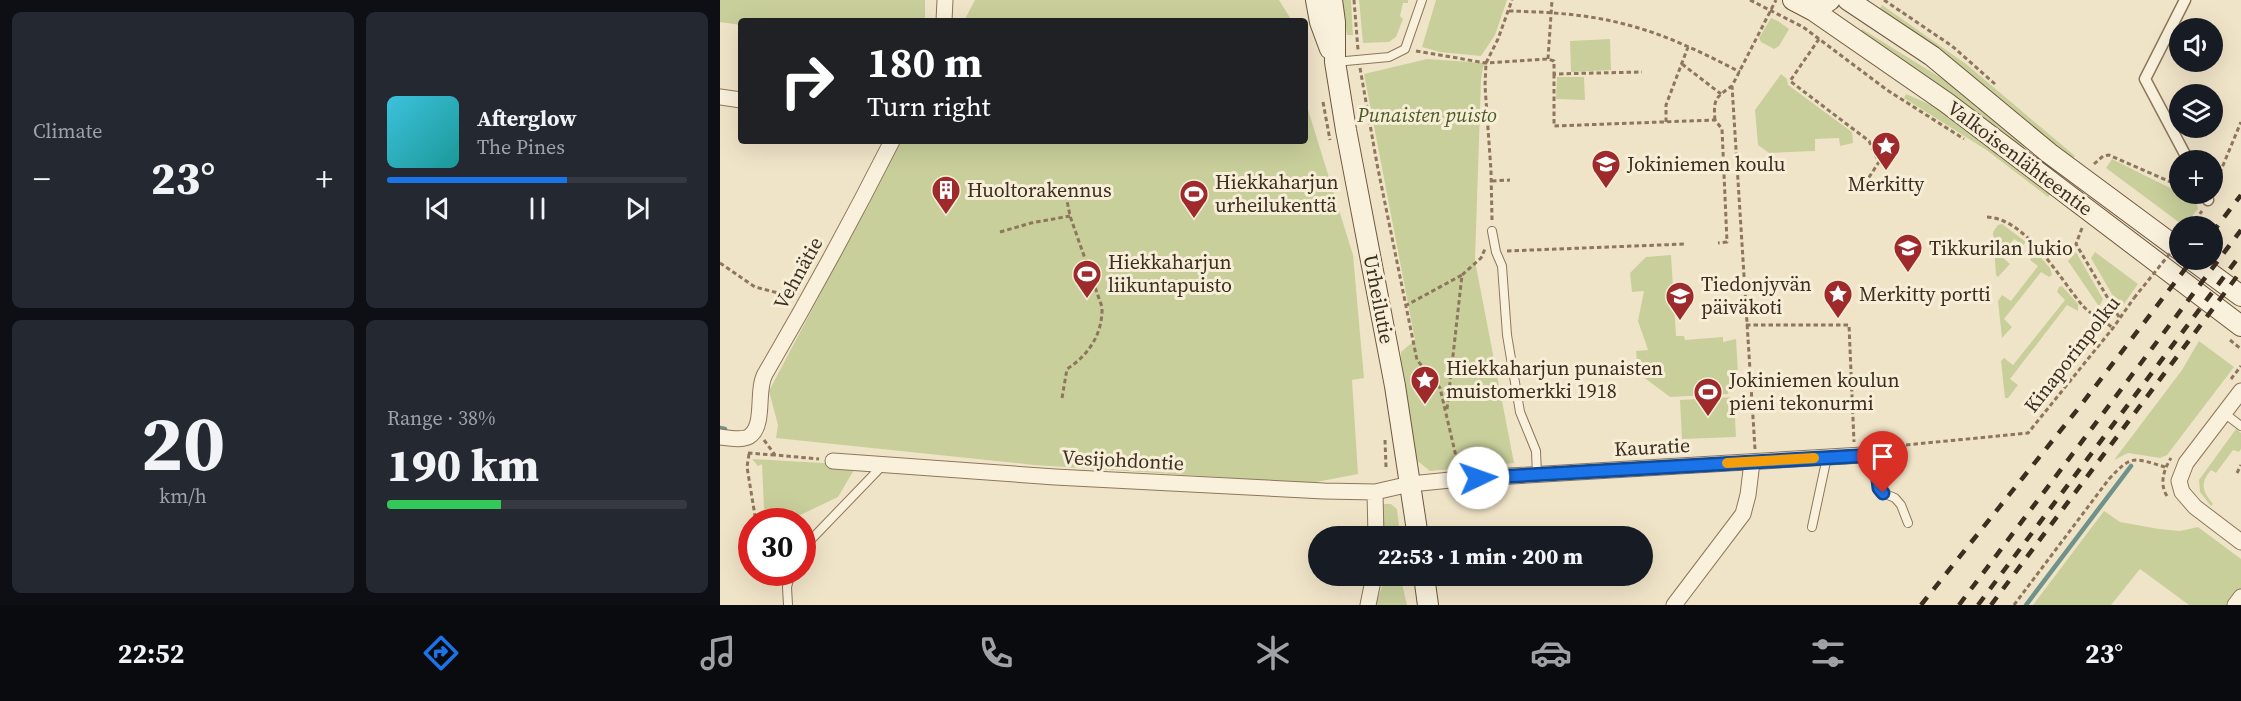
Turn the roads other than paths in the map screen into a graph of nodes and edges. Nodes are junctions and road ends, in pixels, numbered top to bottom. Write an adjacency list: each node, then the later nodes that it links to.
1 (945, 0): 10 (street)
2 (1316, 0): 11 (main road, Urheilutie)
3 (1332, 0): 11 (main road, Urheilutie)
4 (1422, 0): 11 (lane)
5 (1793, 0): 9 (main road, Valkoisenlähteentie)
6 (1830, 0): 9 (main road)
7 (1848, 0): 17 (main road, Valkoisenlähteentie)
8 (2185, 0): 15 (street)
9 (1814, 5): 20 (main road, Valkoisenlähteentie)
10 (944, 18)
11 (1335, 62): 32 (main road, Urheilutie)
12 (720, 97): 13 (street)
13 (738, 100)
14 (890, 144): 24 (street, Vehnätie)
15 (2183, 150)
16 (1492, 231): 31 (lane)
17 (2169, 242)
18 (2206, 270): 19 (main road)
19 (2241, 296)
20 (2241, 326)
21 (2235, 386): 22 (street)
22 (2224, 413): 23 (lane); 39 (street)
23 (2241, 426)
24 (720, 437)
25 (1896, 453): 26 (street, Kauratie)
26 (1875, 455): 27 (street, Kauratie); 34 (lane)
27 (1827, 458): 29 (street, Kauratie); 37 (lane)
28 (833, 461): 30 (street, Vesijohdontie)
29 (1752, 462): 31 (street, Kauratie); 47 (street)
30 (883, 465): 33 (street, Vesijohdontie); 38 (lane)
31 (1537, 474): 32 (street, Kauratie)
32 (1410, 484): 33 (street, Vesijohdontie); 36 (main road, Urheilutie)
33 (1375, 492): 35 (street)
34 (1908, 523)
35 (1376, 526)
36 (1416, 526)
37 (1812, 527)
38 (816, 534)
39 (2241, 542)
40 (787, 586): 44 (lane)
41 (1372, 586): 45 (street)
42 (1425, 586): 46 (main road)
43 (2241, 597): 48 (street)
44 (788, 605)
45 (1368, 605)
46 (1428, 605)
47 (1674, 605)
48 (2235, 605)

